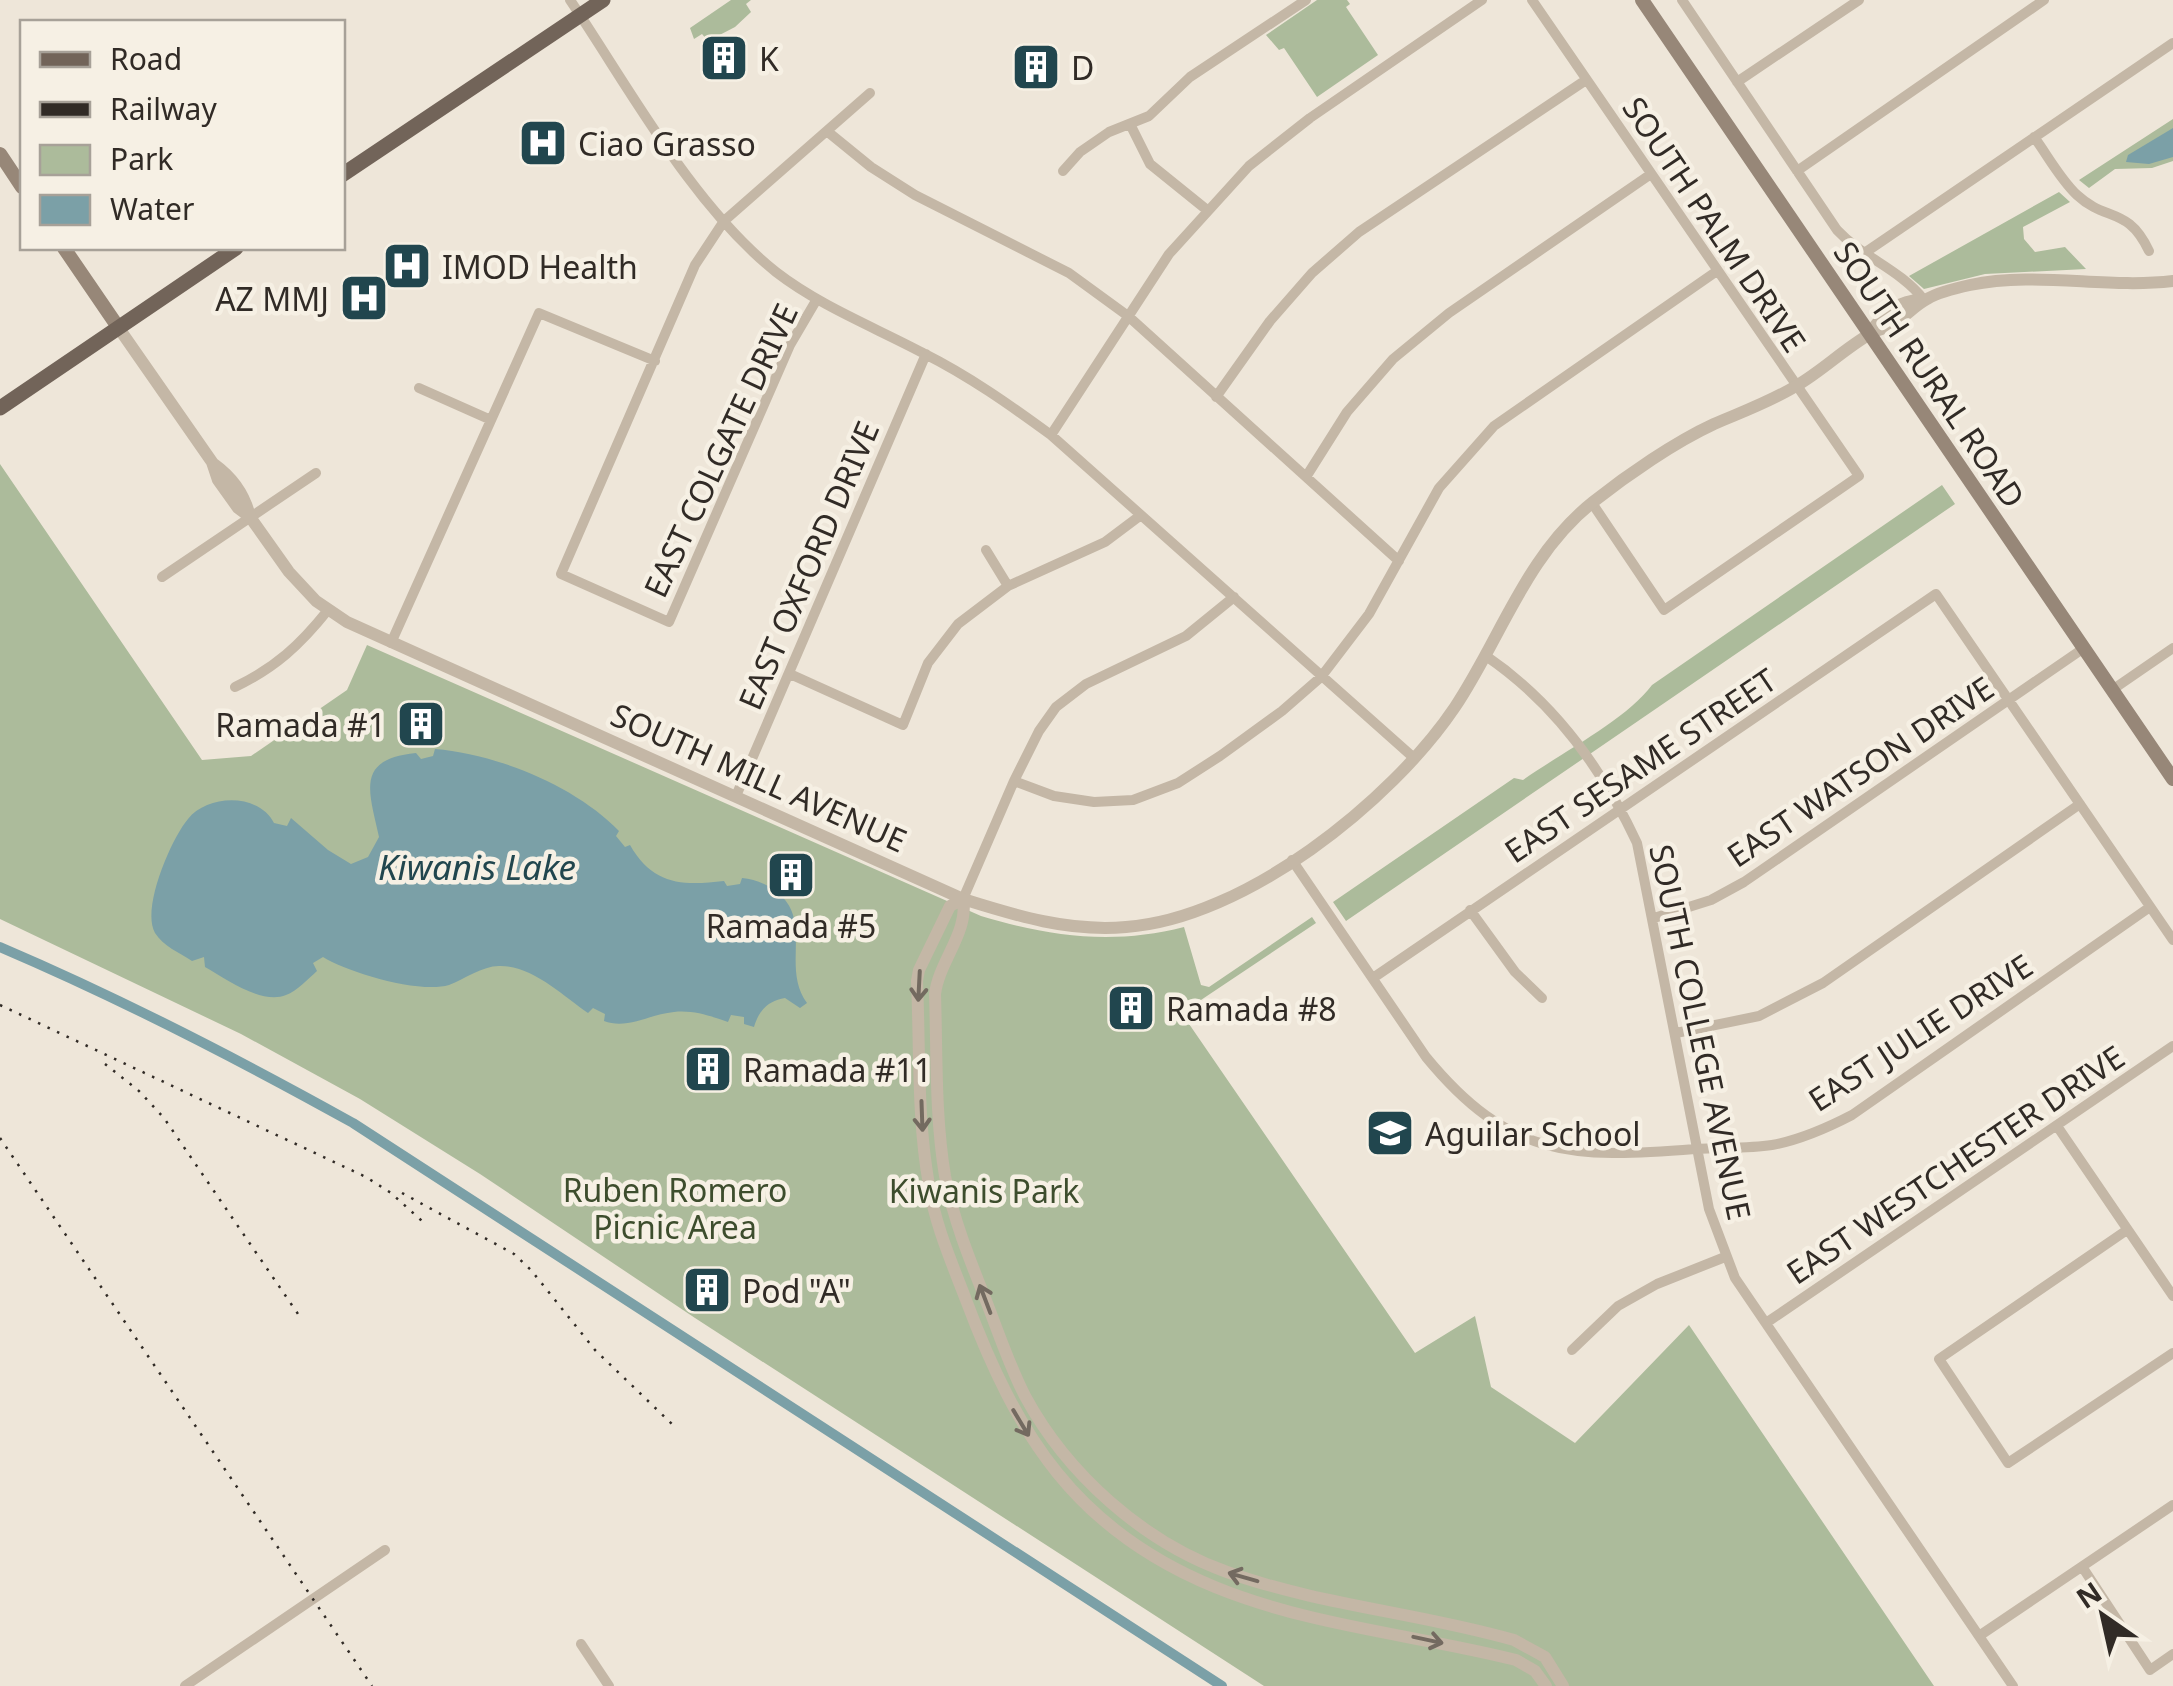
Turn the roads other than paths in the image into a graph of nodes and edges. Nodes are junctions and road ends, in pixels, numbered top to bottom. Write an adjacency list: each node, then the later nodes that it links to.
1 (570, 0): 10 (street)
2 (603, 0): 10 (main road)
3 (1306, 0): 15 (street)
4 (1482, 0): 24 (street)
5 (1532, 0): 12 (street, SOUTH PALM DRIVE)
6 (1642, 0): 36 (main road, SOUTH RURAL ROAD)
7 (1682, 0): 13 (street)
8 (1859, 0): 13 (street)
9 (2044, 0): 20 (street)
10 (580, 16): 21 (main road); 25 (street)
11 (2173, 42): 17 (street)
12 (1586, 80): 22 (street, SOUTH PALM DRIVE); 41 (street)
13 (1737, 82): 20 (street)
14 (870, 93): 16 (street)
15 (1130, 124): 19 (street); 24 (street)
16 (828, 132): 25 (street); 34 (street)
17 (2034, 138): 28 (street); 29 (street)
18 (0, 154): 23 (main road)
19 (1064, 171)
20 (1797, 171): 29 (street)
21 (345, 173)
22 (1651, 174): 30 (street, SOUTH PALM DRIVE); 46 (street)
23 (20, 184)
24 (1208, 210): 34 (street)
25 (724, 222): 32 (street); 38 (street)
26 (65, 250): 35 (main road, SOUTH MILL AVENUE)
27 (233, 250): 35 (main road)
28 (2149, 251)
29 (1866, 252): 33 (street)
30 (1717, 271): 39 (street, SOUTH PALM DRIVE); 51 (street)
31 (2173, 282): 33 (street, SOUTH MILL AVENUE)
32 (818, 299): 37 (street); 38 (street, EAST COLGATE DRIVE)
33 (1924, 300): 36 (street, SOUTH MILL AVENUE)
34 (1128, 316): 41 (street); 44 (street)
35 (118, 328): 42 (main road); 49 (street, SOUTH MILL AVENUE)
36 (1870, 334): 39 (street, SOUTH MILL AVENUE); 57 (main road, SOUTH RURAL ROAD)
37 (926, 354): 44 (street); 60 (street, EAST OXFORD DRIVE)
38 (655, 361): 43 (street)
39 (1796, 386): 47 (street, SOUTH MILL AVENUE); 47 (street, SOUTH PALM DRIVE)
40 (419, 388): 43 (street)
41 (1216, 398): 46 (street)
42 (0, 408)
43 (490, 420): 56 (street)
44 (1051, 435): 48 (street)
45 (316, 472): 49 (street)
46 (1306, 477): 51 (street)
47 (1592, 503): 59 (street, SOUTH MILL AVENUE)
48 (1141, 515): 53 (street); 54 (street)
49 (250, 518): 52 (street); 55 (street, SOUTH MILL AVENUE)
50 (986, 550): 53 (street)
51 (1399, 560): 61 (street)
52 (162, 577)
53 (1008, 586): 60 (street)
54 (1234, 597): 61 (street); 67 (street)
55 (328, 610): 56 (street, SOUTH MILL AVENUE); 62 (street)
56 (390, 644): 68 (street, SOUTH MILL AVENUE)
57 (2084, 648): 63 (main road, SOUTH RURAL ROAD); 64 (street, EAST WATSON DRIVE)
58 (2173, 648): 63 (street)
59 (1486, 656): 65 (street, SOUTH MILL AVENUE); 70 (street, SOUTH COLLEGE AVENUE)
60 (790, 674): 68 (street, EAST OXFORD DRIVE)
61 (1321, 677): 65 (street); 67 (street)
62 (235, 688)
63 (2112, 690): 66 (main road, SOUTH RURAL ROAD)
64 (2009, 700): 69 (street); 70 (street, EAST SESAME STREET); 75 (street, EAST WATSON DRIVE)
65 (1414, 758): 71 (street, SOUTH MILL AVENUE)
66 (2173, 779)
67 (1014, 782): 72 (street)
68 (736, 796): 72 (street, SOUTH MILL AVENUE)
69 (2080, 804): 73 (street); 81 (street)
70 (1621, 809): 74 (street, EAST SESAME STREET); 75 (street, SOUTH COLLEGE AVENUE)
71 (1292, 860): 72 (street, SOUTH MILL AVENUE); 79 (street, EAST JULIE DRIVE)
72 (964, 899): 76 (street); 77 (street)
73 (2150, 907): 78 (street); 84 (street, EAST JULIE DRIVE)
74 (1470, 910): 79 (street, EAST SESAME STREET); 80 (street)
75 (1654, 918): 81 (street, SOUTH COLLEGE AVENUE)
76 (938, 932): 77 (street); 86 (street, one-way to 86)
77 (955, 939): 85 (street)
78 (2173, 940)
79 (1373, 978): 84 (street, EAST JULIE DRIVE)
80 (1542, 998)
81 (1676, 1033): 84 (street, SOUTH COLLEGE AVENUE)
82 (2173, 1046): 83 (street, EAST WESTCHESTER DRIVE)
83 (2057, 1126): 87 (street); 90 (street, EAST WESTCHESTER DRIVE)
84 (1699, 1148): 88 (street, SOUTH COLLEGE AVENUE)
85 (945, 1173): 86 (street); 96 (street, one-way to 85)
86 (927, 1176): 97 (street, one-way to 97)
87 (2127, 1230): 89 (street); 92 (street)
88 (1724, 1256): 90 (street, SOUTH COLLEGE AVENUE); 91 (street)
89 (2173, 1296)
90 (1766, 1324): 98 (street, SOUTH COLLEGE AVENUE)
91 (1572, 1350)
92 (2173, 1353)
93 (2173, 1505): 95 (street)
94 (385, 1550): 101 (street)
95 (2082, 1568): 98 (street); 100 (street)
96 (1338, 1600): 97 (street); 104 (street)
97 (1332, 1620): 103 (street, one-way to 103)
98 (1979, 1636): 105 (street, SOUTH COLLEGE AVENUE)
99 (581, 1644): 102 (street)
100 (2173, 1654)
101 (185, 1686)
102 (609, 1686)
103 (1546, 1686)
104 (1563, 1686)
105 (2013, 1686)

